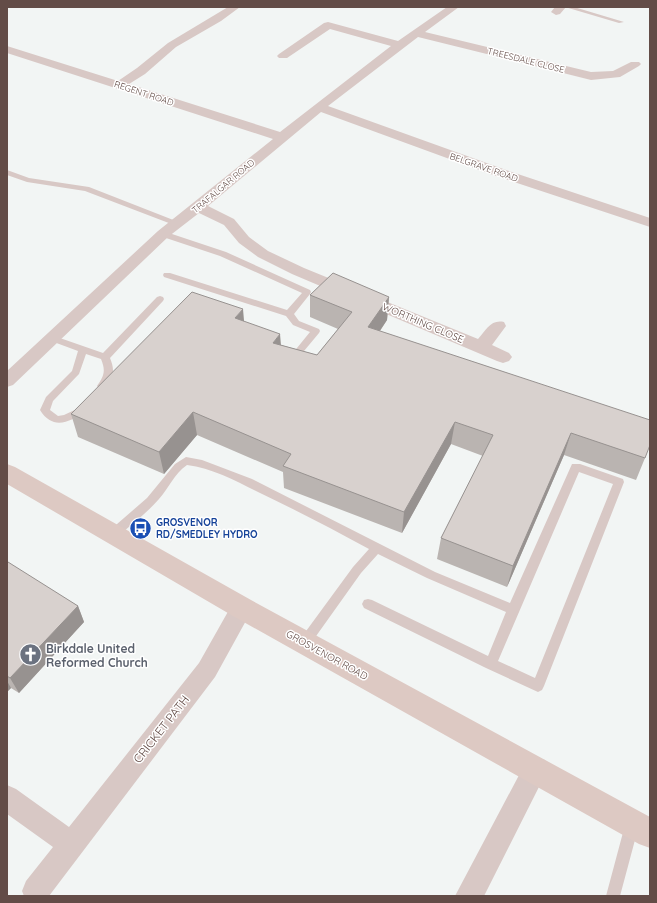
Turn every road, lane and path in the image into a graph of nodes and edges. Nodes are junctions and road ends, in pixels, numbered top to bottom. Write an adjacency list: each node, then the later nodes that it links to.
1 (235, 7): 10 (street)
2 (454, 7): 5 (street, TRAFALGAR ROAD)
3 (568, 7): 4 (lane)
4 (621, 22)
5 (416, 33): 6 (street, TRAFALGAR ROAD); 9 (street, TREESDALE CLOSE)
6 (400, 45): 8 (street); 11 (street, TRAFALGAR ROAD)
7 (7, 49): 10 (street, REGENT ROAD)
8 (284, 56)
9 (635, 64)
10 (119, 85): 12 (street, REGENT ROAD)
11 (319, 107): 12 (street, TRAFALGAR ROAD); 16 (street, BELGRAVE ROAD)
12 (281, 137): 14 (street, TRAFALGAR ROAD)
13 (7, 172): 15 (lane)
14 (198, 208): 15 (street, TRAFALGAR ROAD); 23 (street, WORTHING CLOSE)
15 (177, 223): 17 (street, TRAFALGAR ROAD)
16 (650, 223)
17 (163, 234): 20 (lane); 22 (street, TRAFALGAR ROAD)
18 (167, 275): 20 (lane)
19 (160, 299): 25 (lane)
20 (289, 314): 27 (lane)
21 (498, 326): 23 (street)
22 (54, 338): 24 (lane); 28 (street, TRAFALGAR ROAD)
23 (481, 347): 26 (street, WORTHING CLOSE)
24 (83, 350): 25 (lane); 30 (lane)
25 (105, 357): 29 (lane)
26 (503, 357)
27 (288, 365)
28 (7, 381)
29 (96, 394)
30 (87, 404)
31 (7, 473): 32 (street, GROSVENOR ROAD)
32 (113, 534): 33 (lane); 35 (street, GROSVENOR ROAD)
33 (377, 548): 36 (lane); 37 (lane)
34 (368, 604): 38 (lane)
35 (242, 608): 37 (street, GROSVENOR ROAD); 42 (street, CRICKET PATH)
36 (514, 610): 38 (lane); 38 (lane)
37 (305, 642): 39 (street, GROSVENOR ROAD)
38 (490, 664)
39 (536, 769): 41 (street, GROSVENOR ROAD); 44 (street)
40 (7, 798): 42 (street)
41 (641, 828): 45 (lane)
42 (72, 845): 43 (street, CRICKET PATH)
43 (36, 891)
44 (469, 896)
45 (613, 896)

